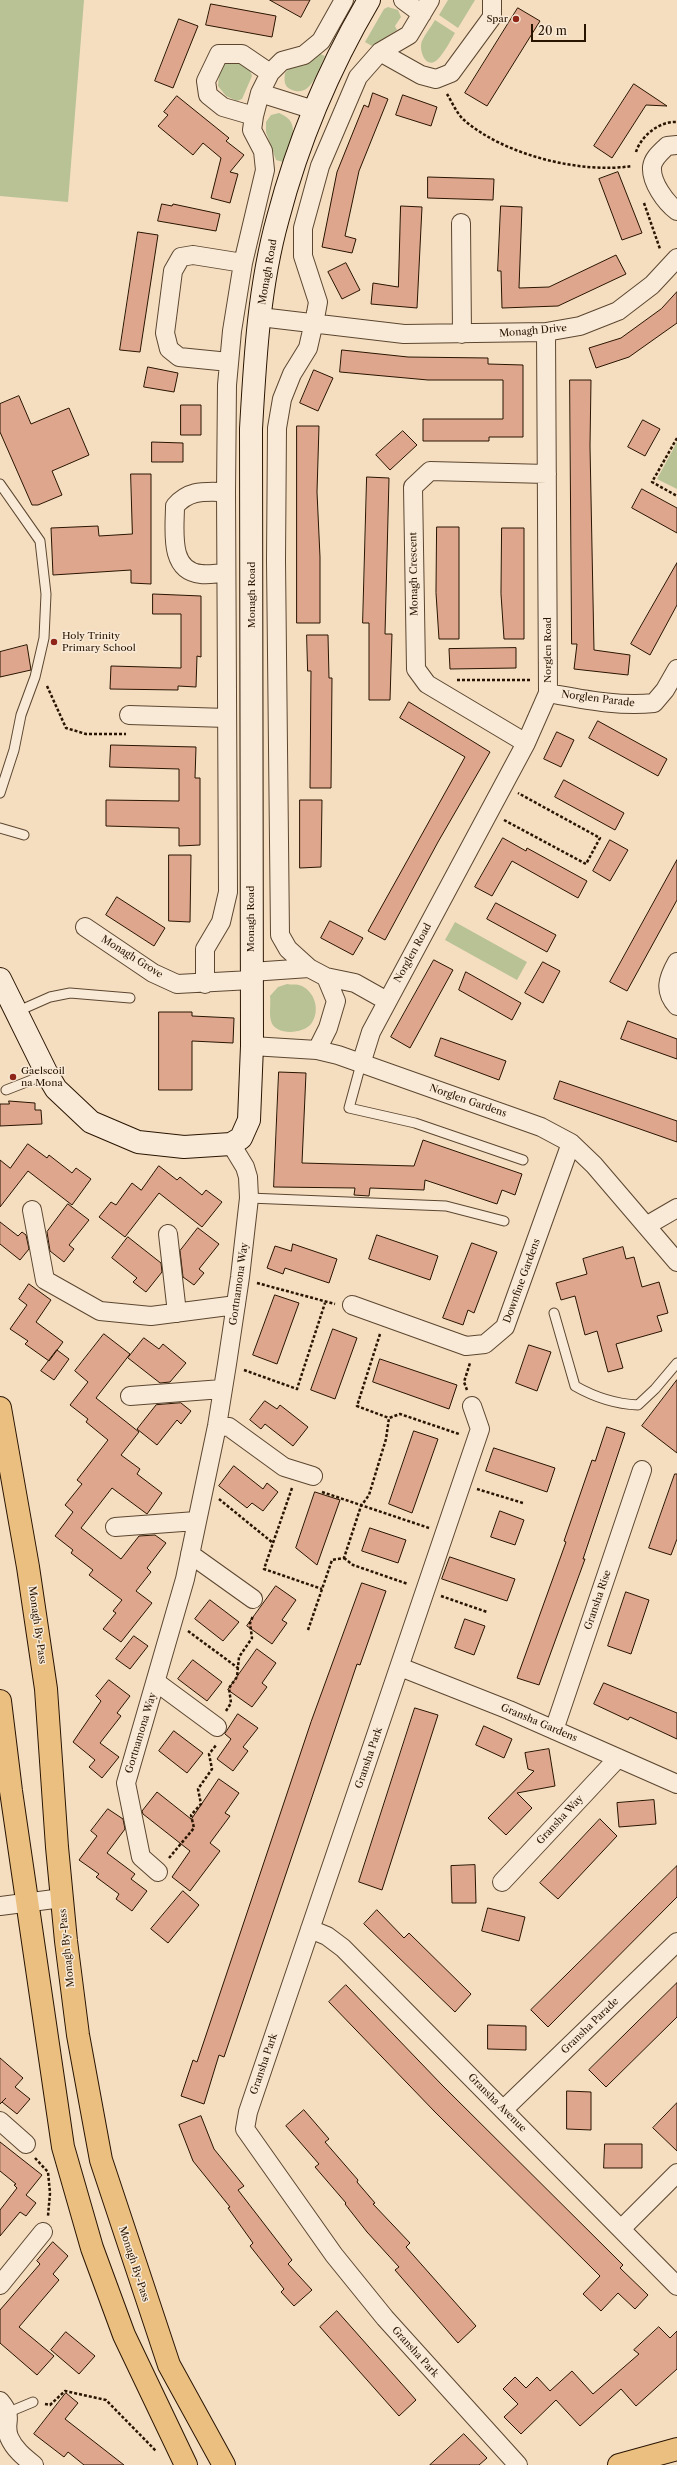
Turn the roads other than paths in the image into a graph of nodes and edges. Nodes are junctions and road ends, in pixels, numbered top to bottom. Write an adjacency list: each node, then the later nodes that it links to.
1 (344, 0): 7 (street)
2 (369, 0): 9 (street, Monagh Road)
3 (402, 0): 5 (street)
4 (492, 0): 6 (street)
5 (426, 7): 6 (street)
6 (380, 52): 17 (street)
7 (270, 73): 8 (street); 10 (street)
8 (260, 93): 9 (street); 10 (street)
9 (314, 110): 16 (street, Monagh Road)
10 (254, 116): 15 (street)
11 (677, 145): 12 (street)
12 (677, 211)
13 (461, 223): 19 (street)
14 (677, 258): 18 (street, Monagh Drive)
15 (243, 263): 20 (street); 20 (street)
16 (260, 317): 17 (street, Monagh Drive); 37 (street, Monagh Road)
17 (315, 323): 19 (street, Monagh Drive); 36 (street)
18 (546, 332): 19 (street, Monagh Drive); 21 (street, Norglen Road)
19 (462, 334)
20 (229, 362): 23 (street)
21 (547, 474): 26 (street, Norglen Road); 29 (street, Monagh Crescent)
22 (0, 484): 30 (lane)
23 (226, 492): 24 (street); 24 (street)
24 (226, 573): 28 (street)
25 (677, 669): 26 (street, Norglen Parade)
26 (548, 687): 29 (street, Norglen Road)
27 (129, 715): 28 (street)
28 (227, 718): 40 (street)
29 (526, 743): 42 (street, Norglen Road)
30 (3, 774): 31 (lane)
31 (0, 793)
32 (0, 828): 33 (lane)
33 (24, 835)
34 (85, 928): 40 (street, Monagh Grove)
35 (677, 962): 43 (street)
36 (309, 968): 37 (street); 38 (street)
37 (251, 976): 40 (street, Monagh Grove); 45 (street, Monagh Road)
38 (326, 977): 42 (street); 46 (street)
39 (0, 979): 44 (street)
40 (204, 984)
41 (130, 998): 44 (lane)
42 (387, 1001): 47 (street, Norglen Road)
43 (677, 1006)
44 (16, 1012): 48 (street)
45 (252, 1046): 46 (street, Norglen Gardens); 51 (street, Monagh Road)
46 (317, 1050): 47 (street, Norglen Gardens)
47 (361, 1064): 50 (street, Norglen Gardens); 52 (lane)
48 (46, 1074): 49 (lane); 51 (street)
49 (6, 1090)
50 (571, 1143): 57 (street, Norglen Gardens); 61 (street, Downfine Gardens)
51 (231, 1144): 53 (street, Gortnamona Way)
52 (523, 1160)
53 (249, 1198): 56 (lane); 60 (street, Gortnamona Way)
54 (677, 1208): 57 (street)
55 (32, 1210): 62 (street)
56 (504, 1221)
57 (646, 1226): 59 (street, Norglen Gardens)
58 (168, 1234): 62 (street)
59 (677, 1262)
60 (236, 1305): 62 (street); 65 (street, Gortnamona Way)
61 (352, 1305)
62 (177, 1313)
63 (554, 1313): 64 (lane)
64 (677, 1363)
65 (222, 1389): 66 (street); 69 (street, Gortnamona Way)
66 (130, 1396)
67 (472, 1406): 76 (street, Gransha Park)
68 (0, 1408): 85 (main road, Monagh By-Pass)
69 (216, 1426): 71 (street); 72 (street, Gortnamona Way)
70 (642, 1470): 80 (street, Gransha Rise)
71 (315, 1483)
72 (196, 1521): 73 (street); 74 (street, Gortnamona Way)
73 (115, 1527)
74 (190, 1554): 75 (street); 77 (street, Gortnamona Way)
75 (253, 1599)
76 (400, 1667): 80 (street, Gransha Gardens); 88 (street, Gransha Park)
77 (156, 1682): 79 (street, Gortnamona Way); 83 (street, Gortnamona Way)
78 (0, 1702): 86 (main road)
79 (217, 1727)
80 (554, 1730): 81 (street, Gransha Gardens)
81 (618, 1758): 82 (street, Gransha Gardens); 84 (street, Gransha Way)
82 (677, 1784)
83 (158, 1872)
84 (502, 1882)
85 (62, 1898): 86 (street); 103 (main road, Monagh By-Pass)
86 (28, 1902): 87 (street); 102 (main road)
87 (0, 1906)
88 (310, 1930): 90 (street, Gransha Avenue); 104 (street, Gransha Park)
89 (677, 1942): 90 (street, Gransha Parade)
90 (503, 2110): 94 (street, Gransha Avenue)
91 (0, 2121): 92 (street)
92 (26, 2144)
93 (677, 2173): 94 (street)
94 (621, 2228): 97 (street, Gransha Avenue)
95 (44, 2232): 96 (street)
96 (0, 2285)
97 (677, 2286)
98 (33, 2402): 99 (lane)
99 (4, 2407): 101 (street)
100 (677, 2449): 105 (main road)
101 (34, 2465)
102 (186, 2465)
103 (224, 2465)
104 (518, 2465)
105 (619, 2465)

